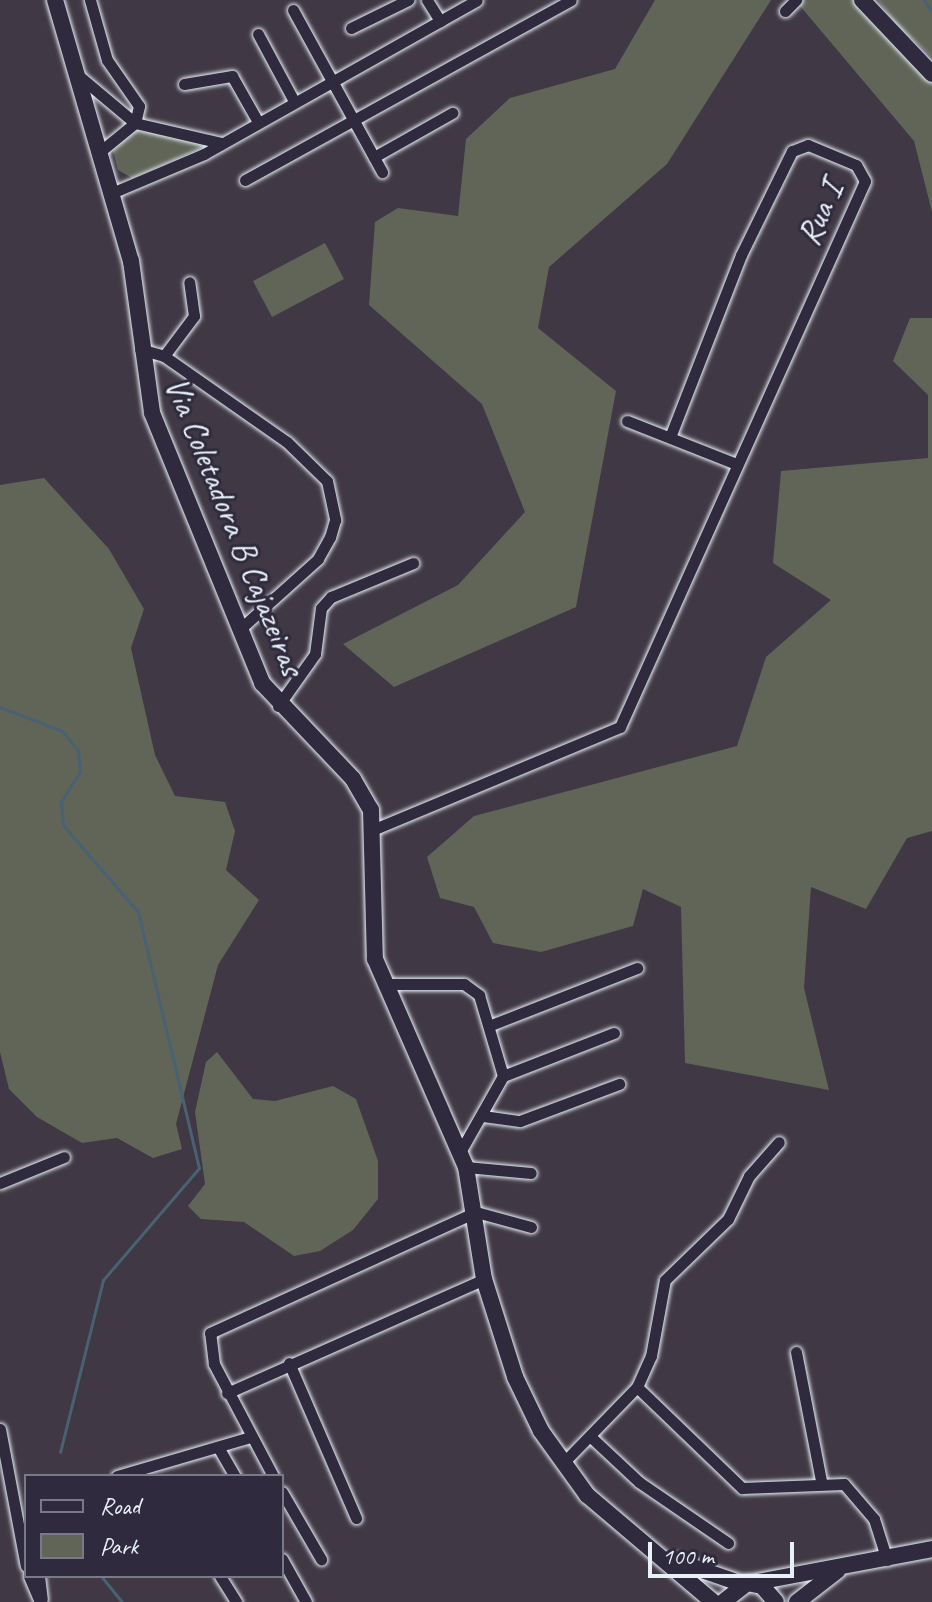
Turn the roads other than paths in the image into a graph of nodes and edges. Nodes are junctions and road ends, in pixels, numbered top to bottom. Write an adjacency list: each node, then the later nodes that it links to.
1 (55, 0): 14 (main road, Via Coletadora B Cajazeiras)
2 (90, 0): 22 (street)
3 (408, 0): 12 (street)
4 (427, 0): 11 (street)
5 (477, 0): 11 (street)
6 (571, 0): 20 (street)
7 (796, 0): 10 (street)
8 (862, 0): 15 (main road)
9 (293, 10): 16 (street)
10 (785, 11)
11 (440, 21): 16 (street)
12 (351, 28)
13 (258, 34): 18 (street)
14 (77, 74): 22 (street); 24 (main road, Via Coletadora B Cajazeiras)
15 (932, 74)
16 (333, 79): 18 (street); 20 (street)
17 (184, 84): 21 (street)
18 (294, 101): 21 (street)
19 (452, 113): 25 (street)
20 (353, 119): 25 (street); 27 (street)
21 (258, 122): 23 (street)
22 (135, 123): 23 (street); 24 (street)
23 (221, 143): 28 (street)
24 (102, 150): 28 (main road, Via Coletadora B Cajazeiras)
25 (374, 157): 26 (street)
26 (382, 172)
27 (245, 180)
28 (114, 192): 30 (main road, Via Coletadora B Cajazeiras)
29 (189, 282): 31 (street)
30 (140, 349): 31 (street); 36 (main road, Via Coletadora B Cajazeiras)
31 (164, 356): 36 (street)
32 (627, 421): 33 (street)
33 (670, 437): 34 (street); 34 (street, Rua I)
34 (736, 464): 38 (street, Rua I)
35 (413, 563): 37 (street)
36 (240, 629): 37 (main road, Via Coletadora B Cajazeiras)
37 (277, 706): 38 (main road, Via Coletadora B Cajazeiras)
38 (377, 828): 40 (main road, Via Coletadora B Cajazeiras)
39 (637, 968): 41 (street)
40 (384, 984): 41 (street); 48 (main road, Via Coletadora B Cajazeiras)
41 (491, 1025): 43 (street)
42 (614, 1033): 43 (street)
43 (503, 1076): 45 (street)
44 (619, 1084): 45 (street)
45 (483, 1116): 48 (street)
46 (779, 1142): 56 (street)
47 (64, 1157): 50 (street)
48 (463, 1159): 49 (street); 51 (main road, Via Coletadora B Cajazeiras)
49 (531, 1173)
50 (0, 1183)
51 (476, 1212): 52 (street); 53 (main road, Via Coletadora B Cajazeiras); 57 (street)
52 (531, 1227)
53 (484, 1279): 55 (street); 62 (main road, Via Coletadora B Cajazeiras)
54 (796, 1352): 67 (street)
55 (289, 1363): 57 (street); 69 (street)
56 (637, 1387): 60 (street); 67 (street)
57 (227, 1393): 59 (street)
58 (0, 1429): 73 (street)
59 (250, 1437): 61 (street); 66 (street)
60 (593, 1439): 62 (street); 70 (street)
61 (218, 1447): 63 (street); 65 (street)
62 (563, 1463): 72 (main road, Via Coletadora B Cajazeiras)
63 (157, 1471): 64 (street)
64 (133, 1474)
65 (234, 1474)
66 (272, 1474)
67 (821, 1481): 75 (street)
68 (284, 1495): 74 (street)
69 (356, 1518)
70 (728, 1543)
71 (932, 1549): 75 (main road)
72 (656, 1553): 81 (main road, Via Coletadora B Cajazeiras); 85 (main road, Via Coletadora B Cajazeiras)
73 (24, 1555)
74 (321, 1559)
75 (887, 1560): 77 (main road)
76 (284, 1563): 84 (street)
77 (841, 1568): 81 (main road); 88 (main road)
78 (30, 1578): 82 (street)
79 (39, 1578): 82 (street)
80 (221, 1578): 83 (street)
81 (747, 1584): 86 (main road); 87 (main road)
82 (42, 1602)
83 (236, 1602)
84 (306, 1602)
85 (713, 1602)
86 (723, 1602)
87 (776, 1602)
88 (797, 1602)

